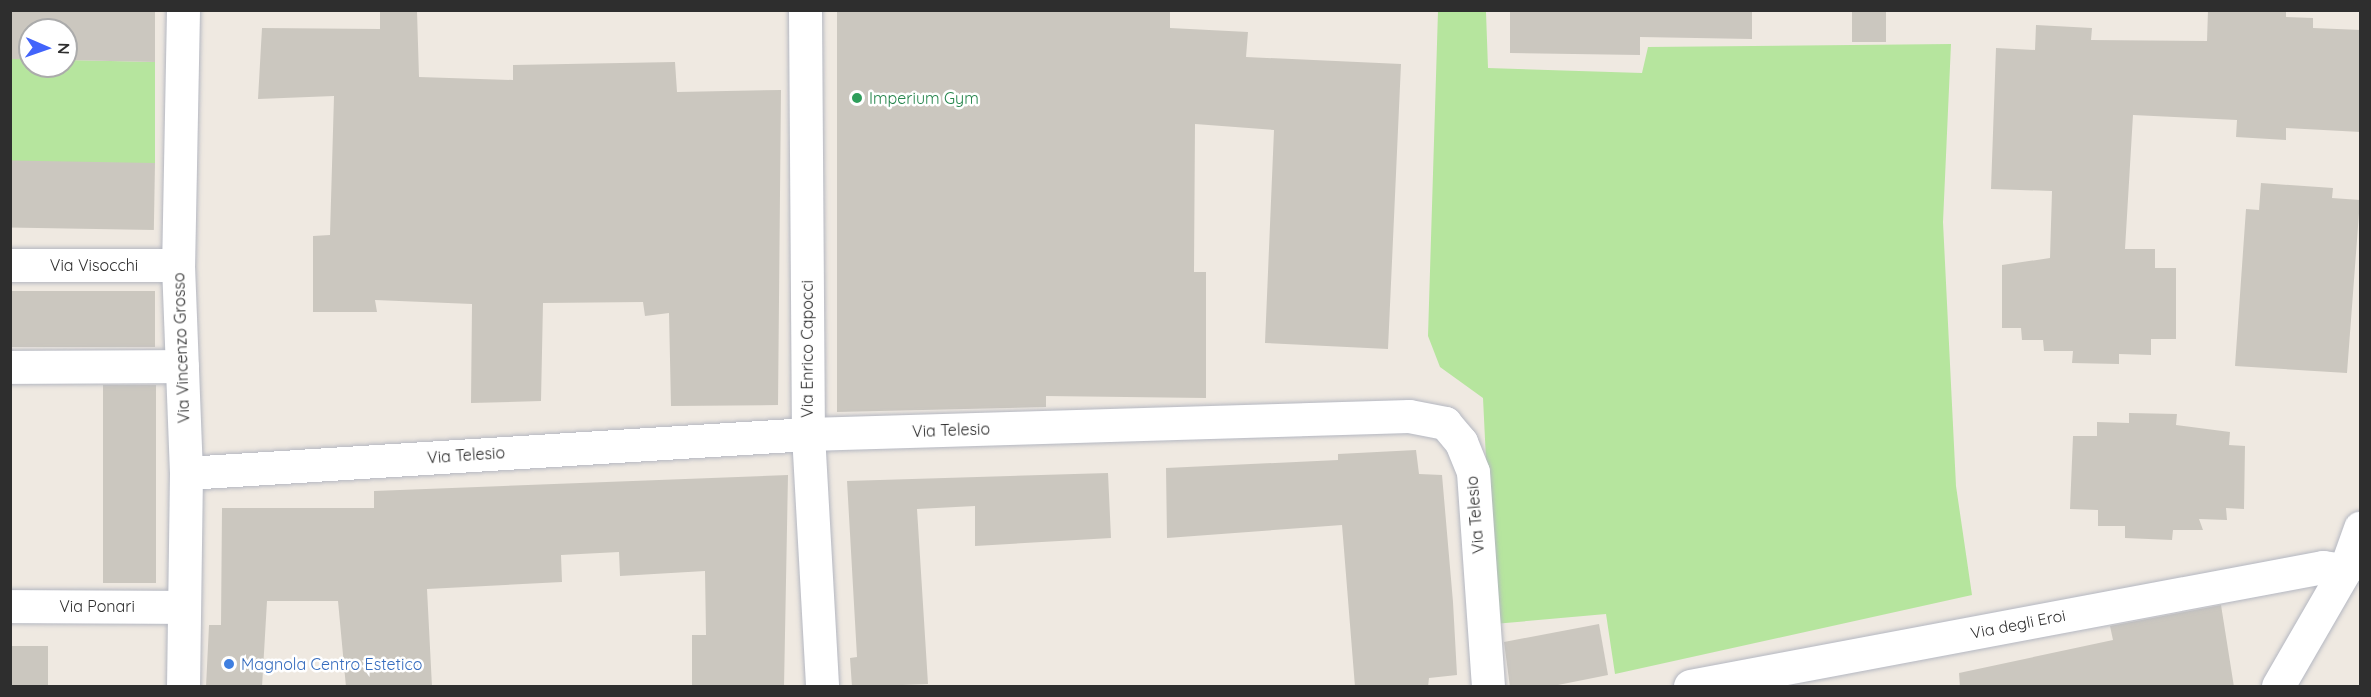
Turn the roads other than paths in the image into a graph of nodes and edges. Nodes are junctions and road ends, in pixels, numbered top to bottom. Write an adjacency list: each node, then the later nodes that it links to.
1 (183, 10): 4 (street, Via Vincenzo Grosso)
2 (806, 10): 7 (street, Via Enrico Capocci)
3 (10, 265): 4 (street, Via Visocchi)
4 (178, 265): 5 (street, Via Vincenzo Grosso)
5 (182, 366): 6 (street); 8 (street, Via Vincenzo Grosso)
6 (10, 367)
7 (808, 434): 8 (street, Via Telesio); 14 (street, Via Enrico Capocci); 15 (street, Via Telesio)
8 (186, 473): 12 (street, Via Vincenzo Grosso)
9 (2361, 528): 10 (street)
10 (2345, 570): 16 (street, Via degli Eroi); 17 (street)
11 (10, 606): 12 (street, Via Ponari)
12 (183, 607): 13 (street, Via Vincenzo Grosso)
13 (183, 687)
14 (822, 687)
15 (1488, 687)
16 (1690, 687)
17 (2278, 687)

